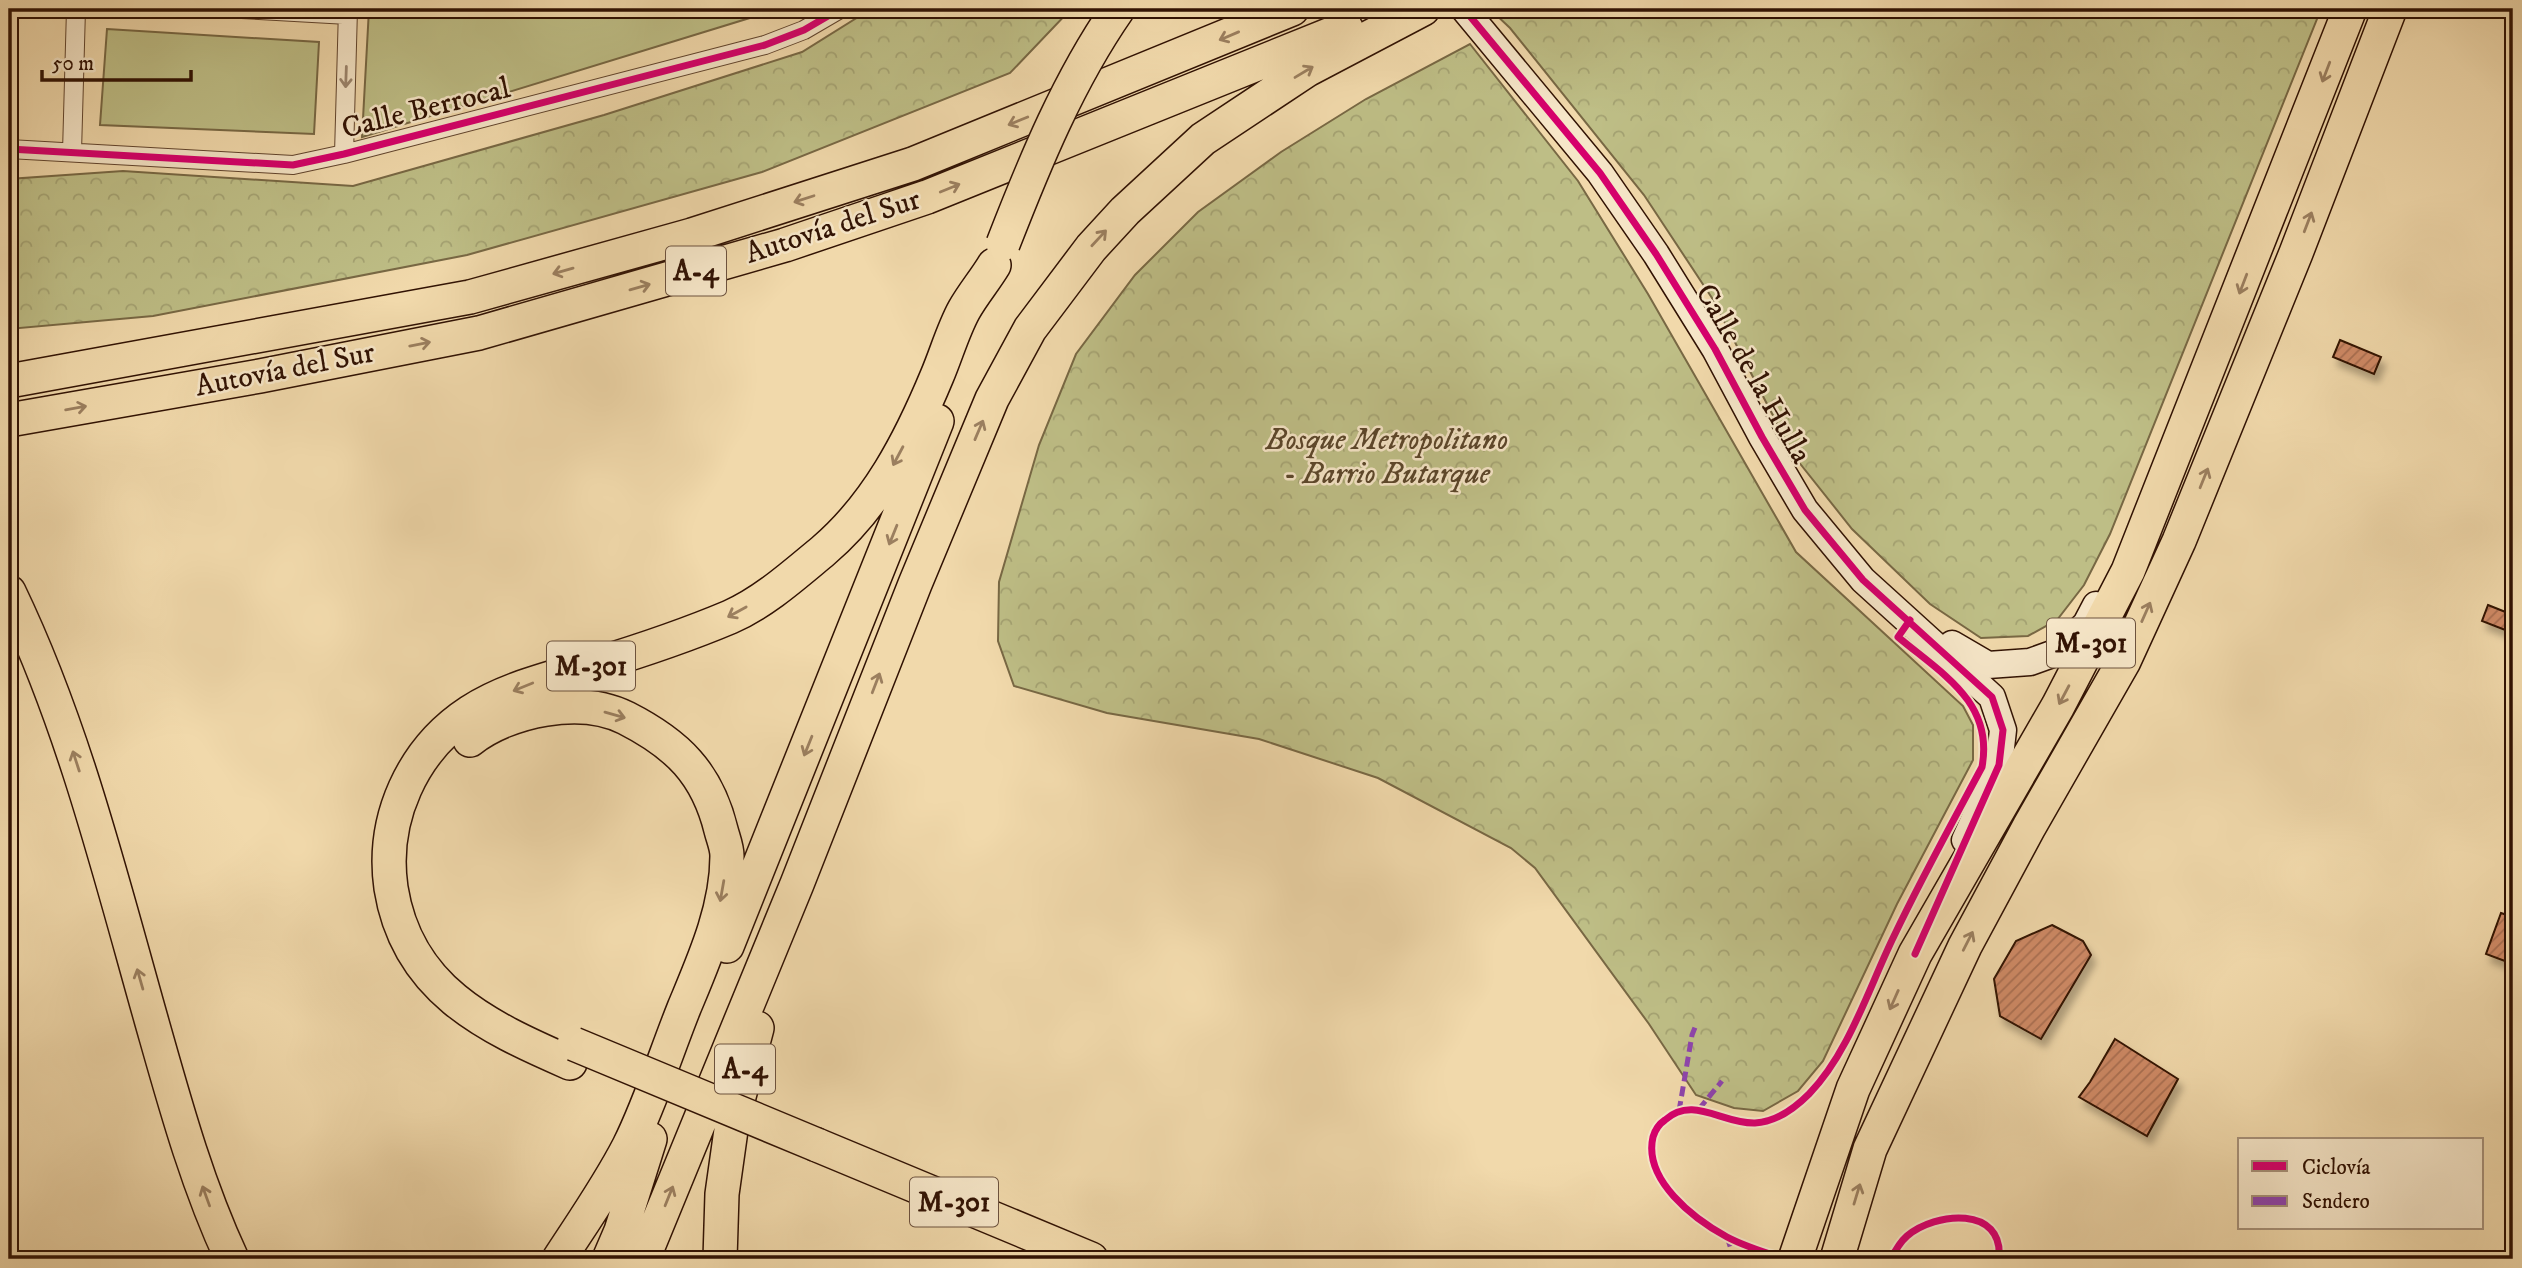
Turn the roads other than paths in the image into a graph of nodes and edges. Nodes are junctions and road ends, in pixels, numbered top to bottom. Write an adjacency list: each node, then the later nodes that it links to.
1 (76, 9): 14 (street)
2 (242, 9): 11 (street)
3 (840, 9): 15 (street, Calle Berrocal)
4 (1118, 9): 16 (highway, bridge)
5 (1292, 9): 17 (highway, Autovía del Sur / A-4, one-way to 17)
6 (1386, 9): 12 (highway, Autovía del Sur / A-4)
7 (1423, 9): 12 (highway, A-4)
8 (1464, 9): 21 (street, Calle de la Hulla)
9 (2350, 9): 18 (highway, M-301, one-way to 18)
10 (2390, 9): 36 (highway, M-301, one-way to 10)
11 (348, 12): 15 (street, one-way to 15)
12 (1356, 34): 19 (highway, Autovía del Sur / A-4, one-way to 12); 22 (highway, one-way to 12)
13 (9, 149): 14 (street, Calle Berrocal)
14 (72, 152): 15 (street, Calle Berrocal)
15 (344, 154)
16 (999, 254): 24 (highway, M-301, one-way to 24); 26 (highway, one-way to 26)
17 (9, 381)
18 (2200, 393): 21 (street); 23 (highway, M-301, one-way to 23)
19 (9, 420)
20 (9, 592): 27 (highway, one-way to 20)
21 (1910, 620): 23 (street)
22 (797, 884): 31 (highway, one-way to 22); 32 (highway, A-4)
23 (1915, 954): 35 (highway, M-301, one-way to 35)
24 (572, 1054): 25 (highway, M-301, bridge); 28 (highway, M-301, one-way to 28)
25 (814, 1155): 33 (highway, M-301); 34 (highway, M-301)
26 (641, 1163): 29 (highway); 30 (highway)
27 (232, 1259)
28 (559, 1259)
29 (576, 1259)
30 (609, 1259)
31 (643, 1259)
32 (720, 1259)
33 (1037, 1259)
34 (1091, 1259)
35 (1795, 1259)
36 (1837, 1259)

